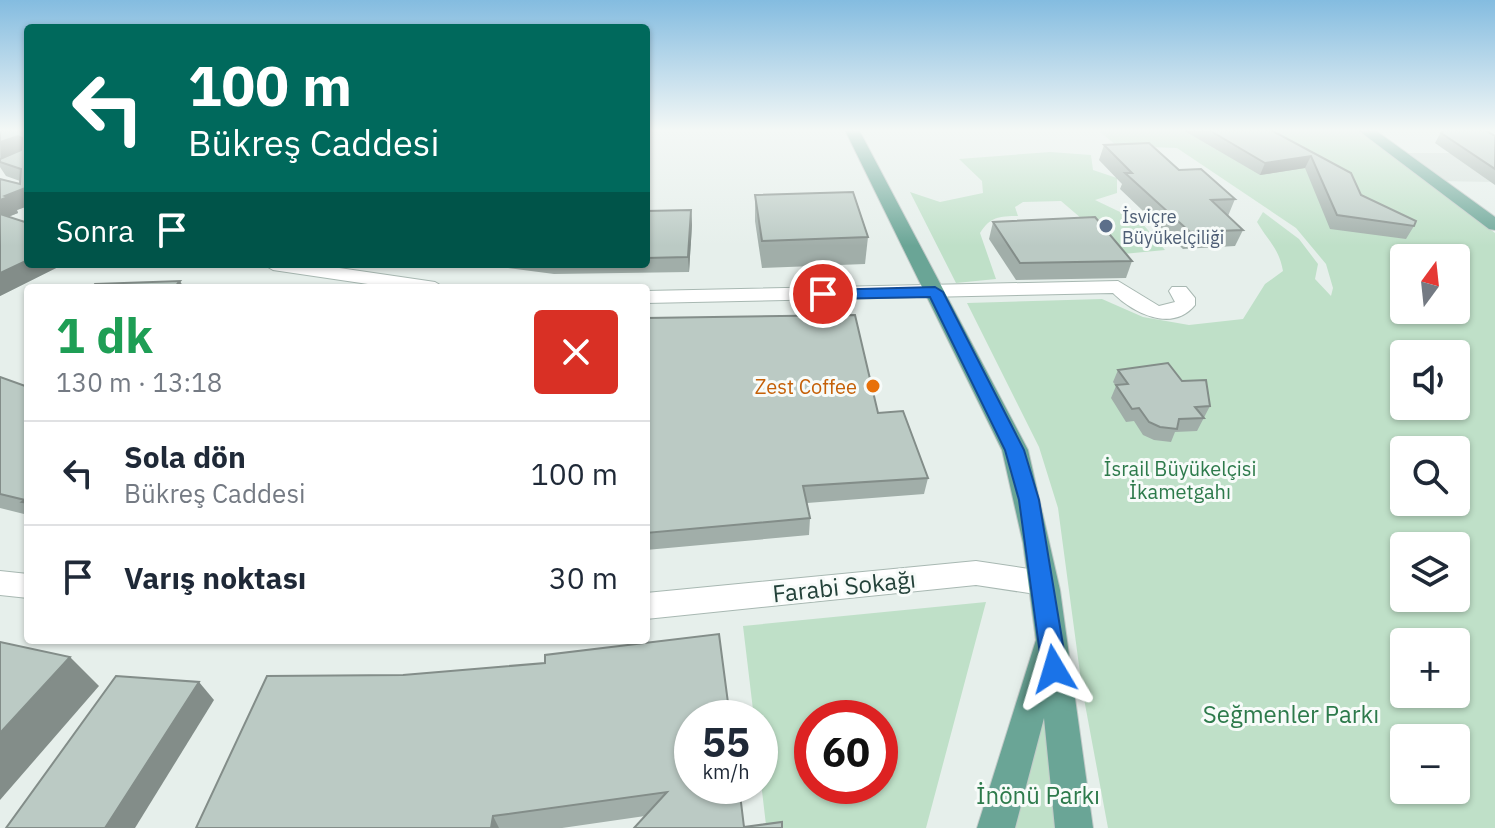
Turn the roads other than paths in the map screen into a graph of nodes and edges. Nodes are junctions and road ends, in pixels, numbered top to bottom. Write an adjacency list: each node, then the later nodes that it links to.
1 (872, 169): 7 (main road)
2 (1418, 169): 3 (main road)
3 (1495, 225)
4 (306, 268): 5 (street)
5 (409, 284)
6 (1179, 291): 7 (street)
7 (935, 292): 8 (street); 10 (main road)
8 (650, 297)
9 (0, 583): 11 (street)
10 (1042, 583): 12 (street, Farabi Sokağı); 13 (main road)
11 (24, 586)
12 (650, 606)
13 (1051, 638): 14 (main road); 15 (main road)
14 (996, 828)
15 (1074, 828)

